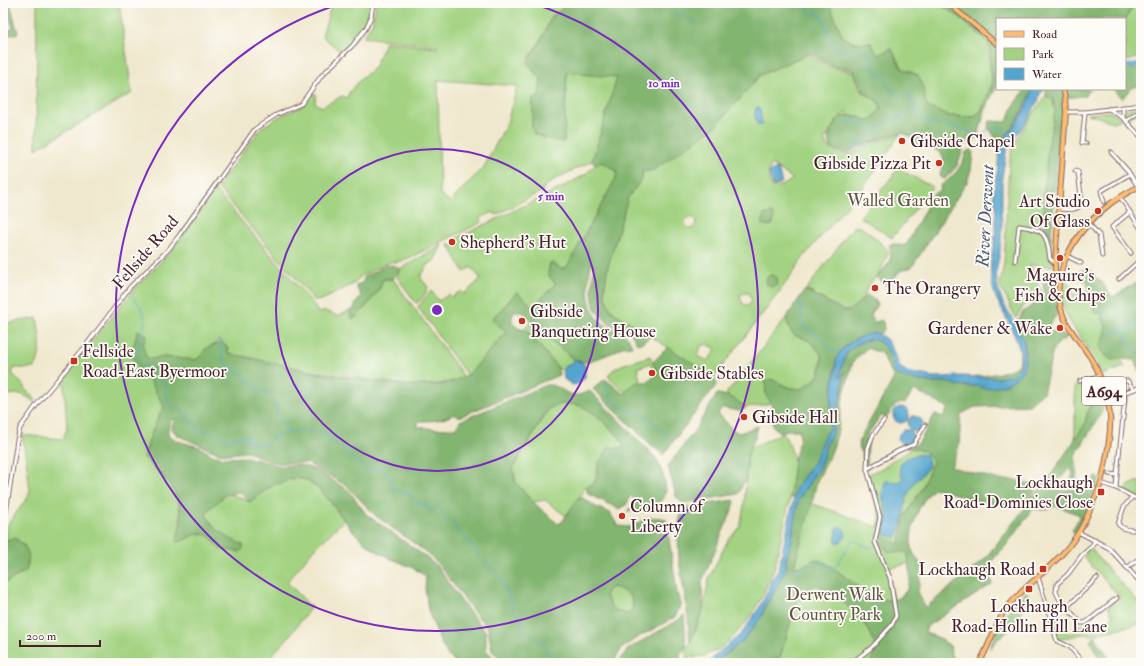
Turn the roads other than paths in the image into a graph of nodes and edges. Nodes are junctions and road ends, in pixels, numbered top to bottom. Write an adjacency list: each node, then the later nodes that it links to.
1 (373, 3): 53 (street, Fellside Road)
2 (948, 3): 3 (main road)
3 (996, 43)
4 (1063, 90): 8 (main road)
5 (1141, 105): 6 (street)
6 (1123, 107): 7 (street); 11 (street)
7 (1110, 109): 9 (street); 11 (street)
8 (1066, 112): 9 (street); 21 (main road)
9 (1085, 112): 14 (street)
10 (1139, 112): 12 (street)
11 (1123, 118): 12 (street)
12 (1126, 121): 13 (street)
13 (1141, 137)
14 (1086, 143)
15 (1110, 152): 17 (street)
16 (1076, 171): 21 (street)
17 (1130, 174): 18 (street); 20 (street)
18 (1139, 186): 19 (main road, A694)
19 (1120, 198): 22 (street); 23 (main road, A694)
20 (1104, 202)
21 (1058, 209): 32 (main road)
22 (1130, 212): 24 (street); 26 (street)
23 (1089, 224): 27 (main road, A694); 28 (street)
24 (1140, 224): 25 (street)
25 (1141, 229)
26 (1131, 253)
27 (1067, 256): 31 (street); 33 (main road, A694)
28 (1102, 256)
29 (1141, 259): 35 (street)
30 (1015, 261): 32 (street)
31 (1081, 263)
32 (1055, 266): 33 (main road); 34 (main road)
33 (1060, 272): 34 (main road, A694)
34 (1059, 279): 36 (main road, A694)
35 (1119, 279)
36 (1099, 376): 37 (street); 42 (main road, A694)
37 (1080, 381)
38 (1120, 381): 40 (street)
39 (1141, 387): 40 (street)
40 (1133, 389): 41 (street)
41 (1124, 393): 42 (street); 47 (street)
42 (1107, 398): 48 (main road, A694)
43 (884, 420): 45 (street)
44 (925, 425): 45 (street)
45 (867, 469): 63 (street)
46 (1109, 474): 47 (street)
47 (1117, 475): 49 (street)
48 (1101, 483): 49 (street); 54 (main road, A694)
49 (1116, 488): 50 (street)
50 (1132, 497): 51 (street); 52 (street)
51 (1141, 501)
52 (1133, 530)
53 (3, 532)
54 (1080, 533): 55 (street); 58 (main road, A694)
55 (1095, 540): 57 (street); 62 (street)
56 (1141, 557): 57 (street)
57 (1127, 568): 60 (street)
58 (1038, 577): 65 (main road, A694); 66 (street)
59 (1097, 578): 62 (street)
60 (1141, 583)
61 (1117, 598): 62 (street)
62 (1066, 607)
63 (860, 661): 64 (street)
64 (850, 663)
65 (980, 663)
66 (1083, 663)

